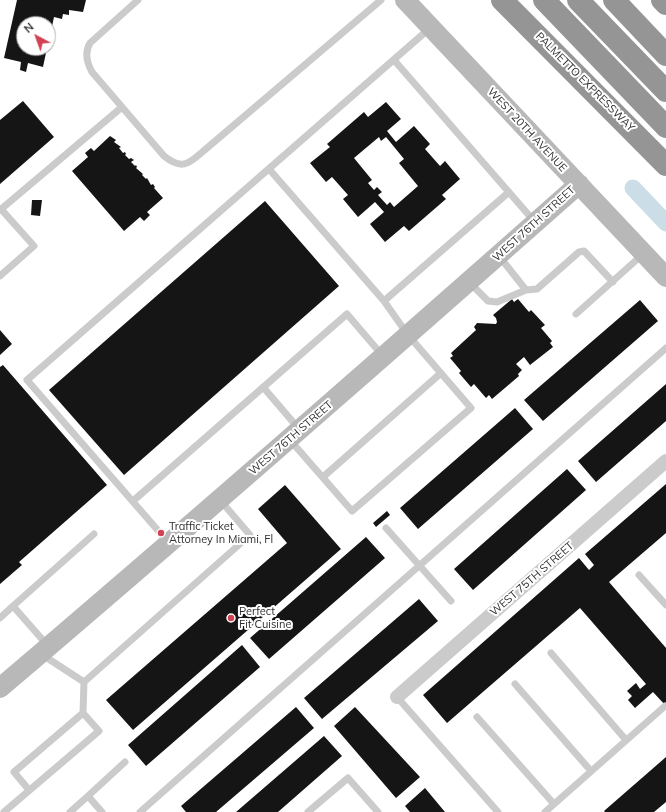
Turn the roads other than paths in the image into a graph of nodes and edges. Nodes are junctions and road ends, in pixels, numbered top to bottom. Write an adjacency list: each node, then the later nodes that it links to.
1 (138, 0): 16 (lane)
2 (381, 0): 16 (lane)
3 (405, 0): 12 (street, WEST 20TH AVENUE)
4 (502, 0): 18 (highway, PALMETTO EXPRESSWAY)
5 (540, 0): 11 (highway)
6 (544, 0): 11 (highway)
7 (578, 0): 15 (highway)
8 (614, 0): 13 (highway)
9 (662, 0): 10 (highway)
10 (666, 4)
11 (563, 22): 17 (highway)
12 (431, 27): 14 (lane); 20 (street, WEST 20TH AVENUE)
13 (666, 54)
14 (394, 60): 19 (lane); 21 (lane)
15 (666, 91)
16 (122, 107): 22 (lane)
17 (666, 126)
18 (666, 165)
19 (269, 169): 31 (lane); 42 (lane)
20 (579, 184): 23 (street, WEST 76TH STREET); 24 (street, WEST 20TH AVENUE)
21 (509, 192): 23 (lane); 31 (lane)
22 (1, 209): 26 (lane)
23 (536, 222): 25 (street, WEST 76TH STREET)
24 (644, 253): 27 (street, WEST 20TH AVENUE); 29 (lane)
25 (498, 256): 28 (street, WEST 76TH STREET); 30 (lane)
26 (0, 276)
27 (666, 277)
28 (469, 282): 30 (lane); 33 (street, WEST 76TH STREET)
29 (613, 282): 30 (lane); 32 (lane)
30 (526, 290)
31 (384, 301): 33 (lane)
32 (576, 314)
33 (408, 335): 35 (street, WEST 76TH STREET); 36 (lane)
34 (666, 348): 46 (lane)
35 (383, 357): 37 (lane); 38 (street, WEST 76TH STREET)
36 (441, 373): 40 (lane); 40 (lane)
37 (263, 387): 38 (lane); 42 (lane)
38 (295, 434): 40 (lane); 41 (street, WEST 76TH STREET)
39 (666, 461): 57 (street, WEST 75TH STREET)
40 (323, 477)
41 (220, 500): 45 (street, WEST 76TH STREET); 54 (lane)
42 (133, 501): 45 (lane)
43 (386, 528): 46 (lane)
44 (94, 534): 50 (lane)
45 (170, 543): 52 (street, WEST 76TH STREET)
46 (419, 566): 48 (lane); 70 (lane)
47 (639, 575): 49 (lane)
48 (451, 601)
49 (666, 604)
50 (12, 606): 51 (lane); 52 (lane)
51 (0, 618)
52 (44, 650): 54 (lane); 56 (street, WEST 76TH STREET)
53 (551, 653): 61 (lane)
54 (84, 682): 59 (lane)
55 (515, 684): 63 (lane)
56 (0, 688)
57 (397, 697): 73 (lane)
58 (665, 706): 61 (lane)
59 (83, 712): 64 (lane); 64 (lane)
60 (476, 717): 66 (lane)
61 (626, 740): 63 (lane)
62 (125, 762): 65 (lane)
63 (591, 771): 66 (lane)
64 (29, 790): 67 (lane)
65 (88, 796): 68 (lane); 69 (lane)
66 (554, 804): 74 (lane)
67 (4, 812)
68 (70, 812)
69 (102, 812)
70 (140, 812)
71 (308, 812): 72 (lane)
72 (378, 812)
73 (498, 812)
74 (545, 812)

